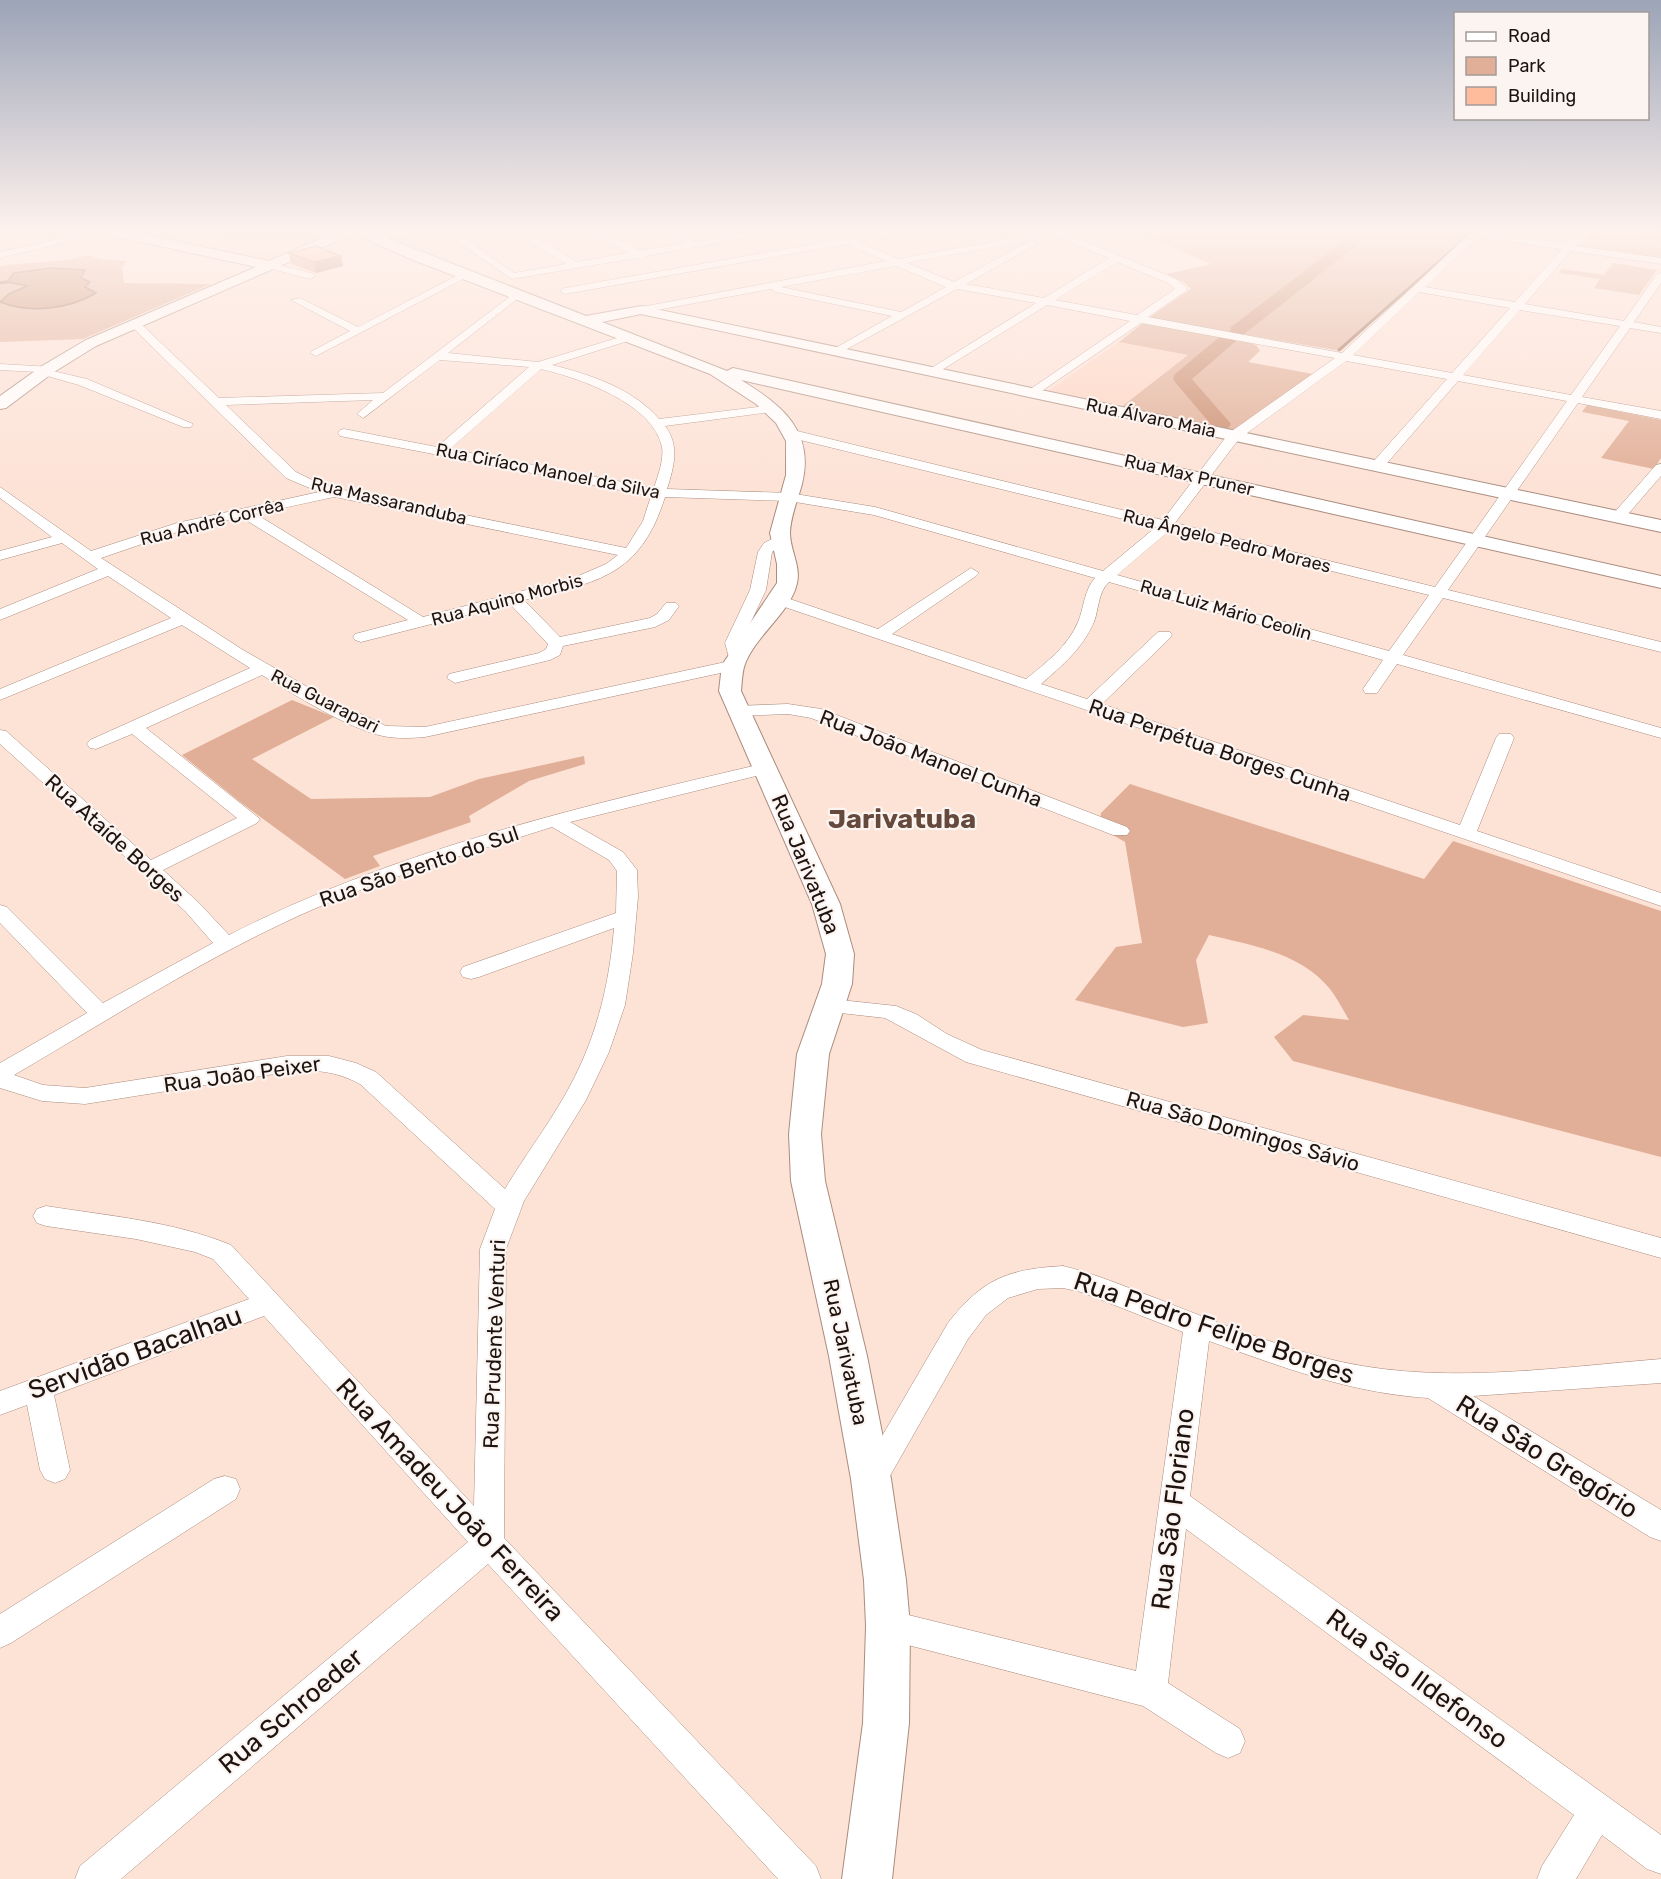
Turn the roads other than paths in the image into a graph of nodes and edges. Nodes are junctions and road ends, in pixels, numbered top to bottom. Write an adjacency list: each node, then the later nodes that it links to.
1 (151, 317): 18 (main road)
2 (329, 317): 21 (street)
3 (386, 317): 21 (street)
4 (488, 317): 25 (street)
5 (573, 317): 17 (main road)
6 (606, 317): 17 (main road)
7 (672, 317): 23 (main road, Rua Álvaro Maia)
8 (899, 317): 23 (street)
9 (1022, 317): 31 (street)
10 (1128, 317): 16 (street)
11 (1144, 317): 16 (street)
12 (1387, 317): 26 (street)
13 (1509, 317): 32 (street)
14 (1583, 317): 19 (street)
15 (1633, 317): 19 (street)
16 (1141, 319): 26 (street); 33 (street)
17 (584, 321): 22 (main road)
18 (135, 324): 29 (main road); 36 (street, Rua Massaranduba)
19 (1628, 324): 20 (street); 35 (street)
20 (1661, 330)
21 (358, 331): 24 (street)
22 (627, 338): 27 (street); 30 (main road)
23 (836, 352): 31 (main road, Rua Álvaro Maia)
24 (316, 353)
25 (437, 356): 27 (street, Rua Aquino Morbis); 34 (street)
26 (1344, 357): 32 (street); 45 (street)
27 (539, 365): 41 (street, Rua Aquino Morbis); 46 (street)
28 (0, 367): 29 (street)
29 (46, 371): 37 (main road); 42 (street)
30 (716, 371): 38 (main road); 49 (main road, Rua Max Pruner)
31 (932, 372): 33 (main road, Rua Álvaro Maia)
32 (1455, 377): 35 (street); 47 (street)
33 (1033, 393): 45 (main road, Rua Álvaro Maia)
34 (387, 396): 36 (street); 39 (street)
35 (1574, 399): 40 (street); 53 (street)
36 (215, 402): 51 (street, Rua Massaranduba)
37 (0, 404)
38 (771, 408): 41 (street); 44 (main road)
39 (363, 414)
40 (1661, 415)
41 (656, 423): 52 (street, Rua Aquino Morbis)
42 (187, 424)
43 (344, 433): 46 (street, Rua Ciríaco Manoel da Silva)
44 (792, 434): 54 (main road, Rua Jarivatuba); 57 (street, Rua Ângelo Pedro Moraes)
45 (1234, 436): 47 (main road, Rua Álvaro Maia); 49 (street)
46 (440, 451): 52 (street, Rua Ciríaco Manoel da Silva)
47 (1377, 466): 53 (main road, Rua Álvaro Maia)
48 (1661, 468): 56 (street)
49 (1201, 478): 57 (street); 61 (main road, Rua Max Pruner)
50 (0, 491): 60 (street, Rua Guarapari)
51 (336, 492): 55 (street, Rua André Corrêa); 62 (street, Rua Massaranduba)
52 (658, 494): 54 (street, Rua Ciríaco Manoel da Silva); 62 (street, Rua Aquino Morbis)
53 (1508, 494): 56 (main road, Rua Álvaro Maia); 61 (street)
54 (789, 497): 59 (main road, Rua Jarivatuba); 67 (street, Rua Luiz Mário Ceolin)
55 (244, 513): 64 (street, Rua André Corrêa); 75 (street)
56 (1618, 517): 58 (main road, Rua Álvaro Maia)
57 (1166, 526): 67 (street); 69 (street, Rua Ângelo Pedro Moraes)
58 (1661, 526)
59 (780, 538): 71 (main road, Rua Jarivatuba); 82 (street)
60 (61, 539): 63 (street); 64 (street, Rua Guarapari)
61 (1475, 540): 68 (main road, Rua Max Pruner); 69 (street)
62 (630, 553): 70 (street, Rua Aquino Morbis)
63 (0, 556)
64 (88, 557): 65 (street, Rua Guarapari)
65 (110, 570): 73 (street); 74 (street, Rua Guarapari)
66 (971, 573): 76 (street)
67 (1105, 576): 81 (street, Rua Luiz Mário Ceolin); 85 (street)
68 (1661, 582)
69 (1439, 592): 80 (street, Rua Ângelo Pedro Moraes); 81 (street)
70 (514, 599): 75 (street, Rua Aquino Morbis); 79 (street)
71 (778, 600): 76 (street, Rua Perpétua Borges Cunha); 82 (main road, Rua Jarivatuba)
72 (671, 606): 79 (street)
73 (0, 615)
74 (183, 619): 83 (street, Rua Guarapari); 87 (street)
75 (421, 622): 78 (street, Rua Aquino Morbis)
76 (880, 634): 85 (street, Rua Perpétua Borges Cunha)
77 (1164, 635): 88 (street)
78 (361, 637)
79 (556, 643): 84 (street)
80 (1661, 647)
81 (1393, 657): 86 (street); 91 (street, Rua Luiz Mário Ceolin)
82 (735, 662): 83 (street, Rua Guarapari); 89 (main road, Rua Jarivatuba)
83 (262, 669): 90 (street)
84 (455, 678)
85 (1029, 685): 88 (street, Rua Perpétua Borges Cunha)
86 (1371, 689)
87 (0, 695)
88 (1090, 706): 98 (street, Rua Perpétua Borges Cunha)
89 (737, 711): 95 (main road, Rua Jarivatuba); 97 (street, Rua João Manoel Cunha)
90 (134, 727): 94 (street); 99 (street)
91 (1661, 733)
92 (0, 735): 99 (street, Rua Ataíde Borges)
93 (1504, 738): 98 (street)
94 (96, 744)
95 (766, 768): 96 (street, Rua São Bento do Sul); 105 (main road, Rua Jarivatuba)
96 (555, 821): 102 (street, Rua Prudente Venturi); 103 (street, Rua São Bento do Sul)
97 (1120, 831)
98 (1466, 834): 100 (street, Rua Perpétua Borges Cunha)
99 (149, 869): 103 (street, Rua Ataíde Borges)
100 (1661, 900)
101 (0, 911): 106 (street)
102 (626, 916): 104 (street); 109 (street, Rua Prudente Venturi)
103 (225, 944): 106 (street, Rua São Bento do Sul)
104 (471, 972)
105 (831, 1006): 111 (street, Rua São Domingos Sávio); 119 (main road, Rua Jarivatuba)
106 (100, 1013): 107 (street, Rua São Bento do Sul)
107 (0, 1073)
108 (0, 1079): 109 (street, Rua João Peixer)
109 (507, 1205): 123 (street, Rua Prudente Venturi)
110 (46, 1216): 112 (street, Rua Amadeu João Ferreira)
111 (1661, 1248)
112 (269, 1303): 116 (street, Servidão Bacalhau); 123 (street, Rua Amadeu João Ferreira)
113 (1197, 1326): 115 (street, Rua Pedro Felipe Borges); 119 (street, Rua Pedro Felipe Borges); 121 (street, Rua São Floriano)
114 (1661, 1371): 115 (street, Rua Pedro Felipe Borges)
115 (1433, 1386): 122 (street, Rua São Gregório)
116 (38, 1389): 117 (street, Servidão Bacalhau); 118 (street)
117 (0, 1403)
118 (55, 1470)
119 (871, 1479): 124 (main road, Rua Jarivatuba)
120 (225, 1489): 125 (street)
121 (1174, 1502): 126 (street, Rua São Floriano); 128 (street, Rua São Ildefonso)
122 (1661, 1527)
123 (489, 1543): 130 (street, Rua Schroeder); 131 (street, Rua Amadeu João Ferreira)
124 (888, 1626): 126 (street); 132 (main road, Rua Jarivatuba)
125 (0, 1632)
126 (1150, 1691): 127 (street)
127 (1228, 1741)
128 (1597, 1810): 129 (street, Rua São Ildefonso); 133 (street)
129 (1660, 1856)
130 (93, 1879)
131 (804, 1879)
132 (867, 1879)
133 (1555, 1879)

